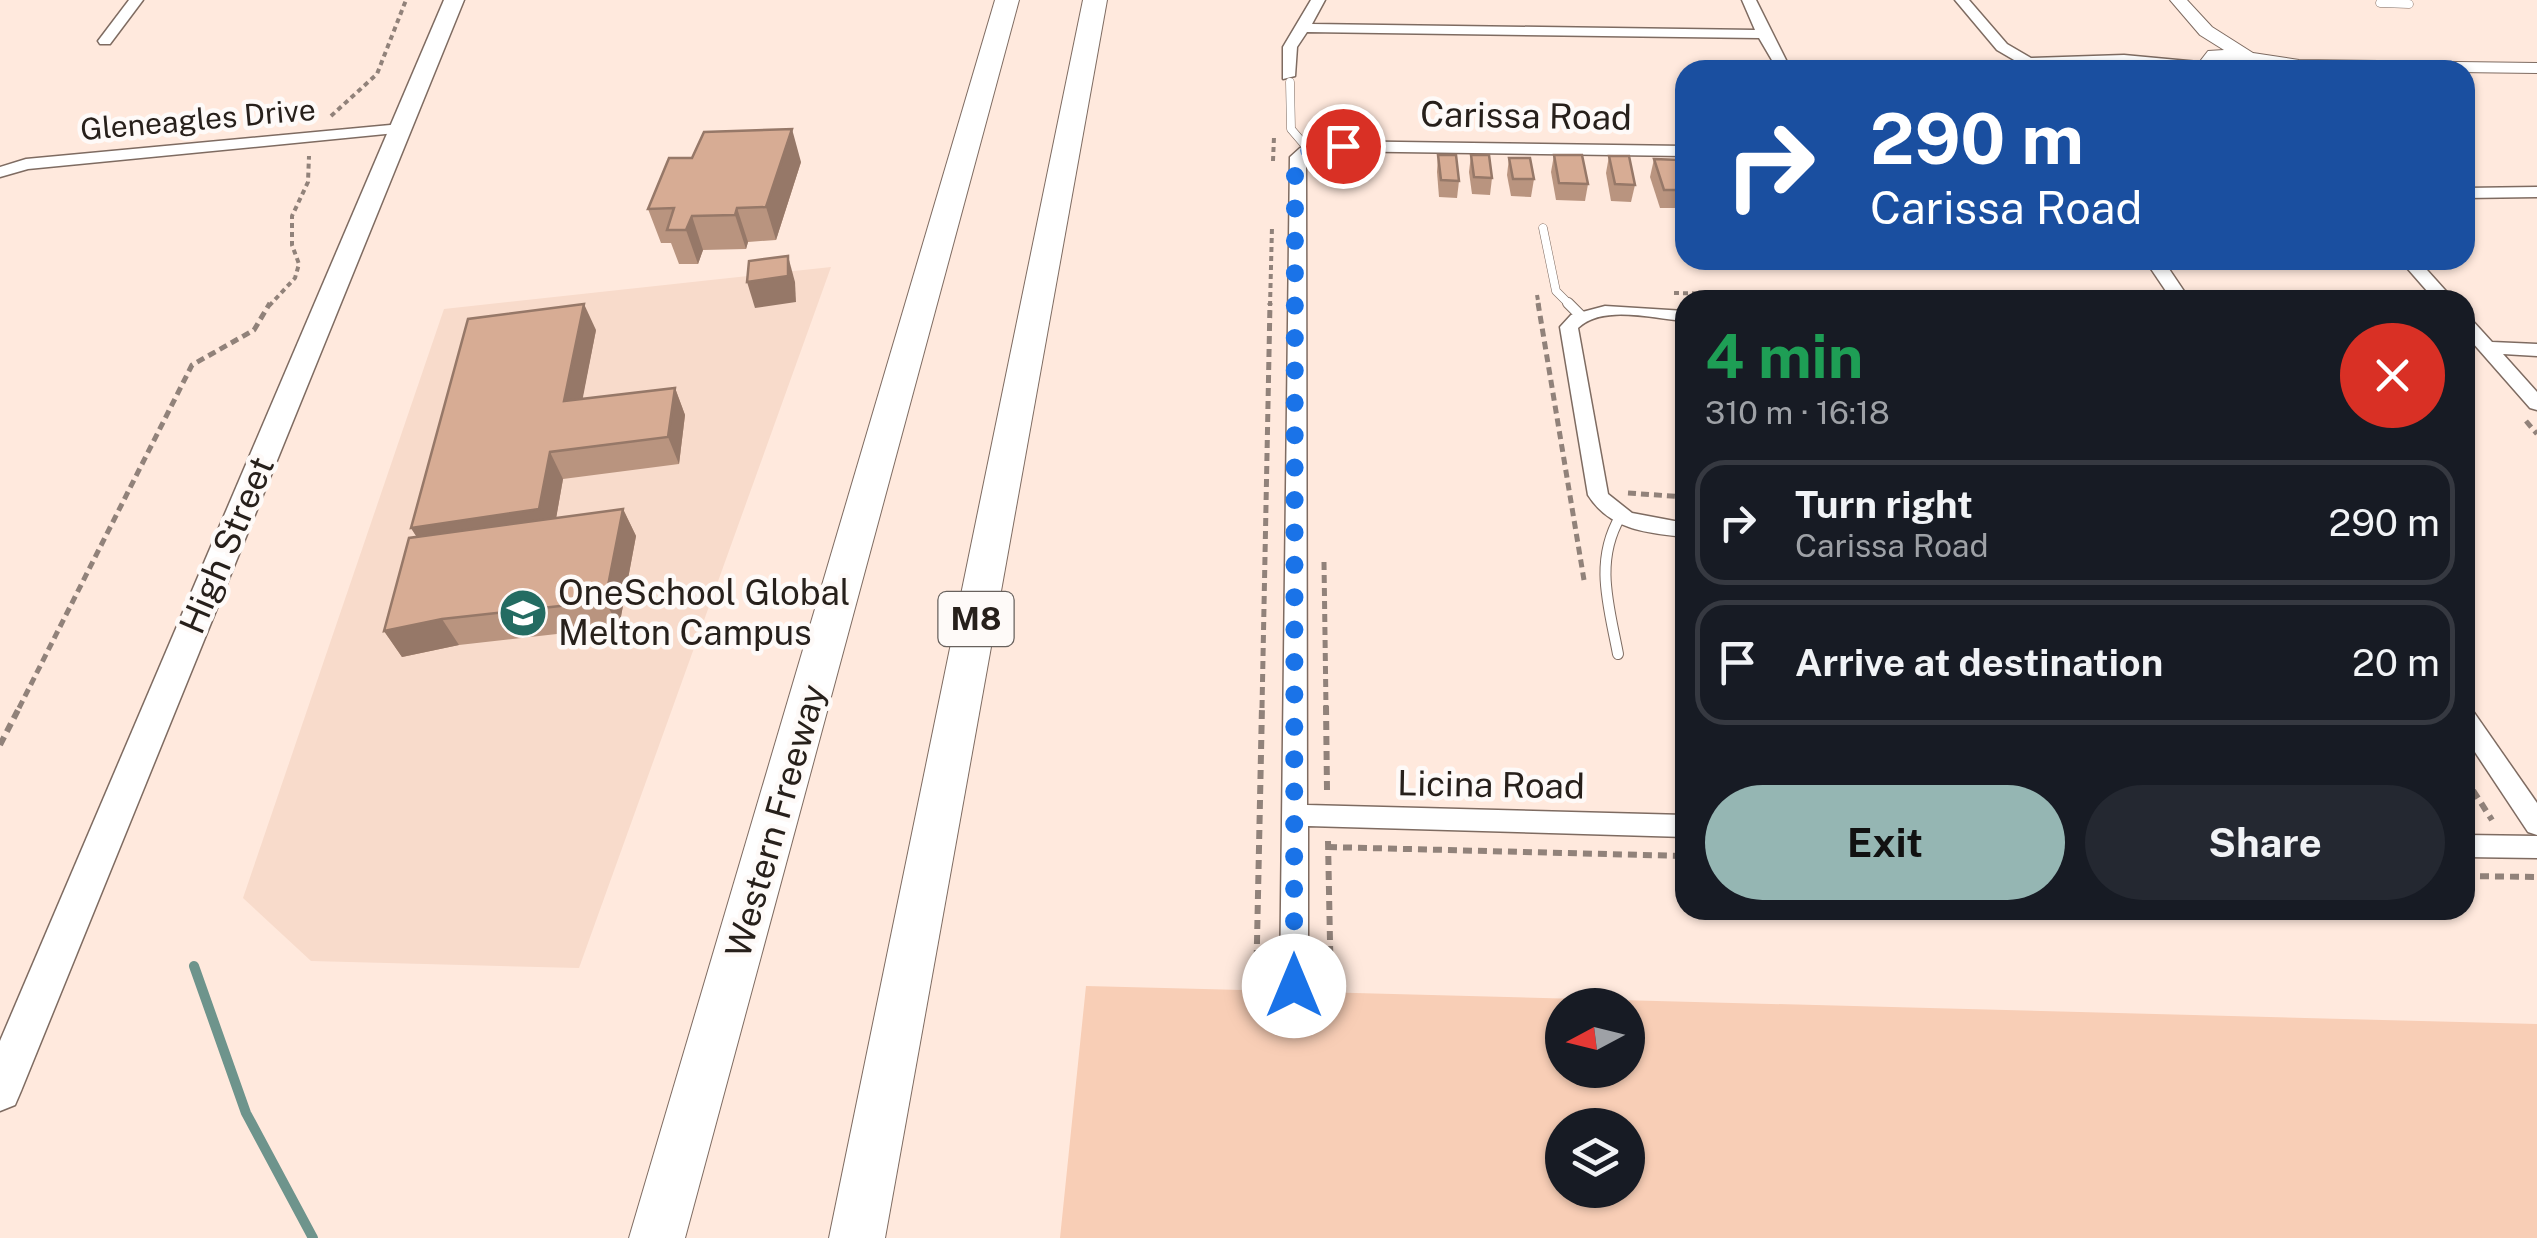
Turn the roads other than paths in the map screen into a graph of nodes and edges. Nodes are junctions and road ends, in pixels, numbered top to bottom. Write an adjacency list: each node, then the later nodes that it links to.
1 (136, 0): 15 (street)
2 (454, 0): 25 (main road, High Street)
3 (1007, 0): 51 (highway, Western Freeway)
4 (1095, 0): 52 (highway, M8)
5 (1318, 0): 12 (street)
6 (1749, 0): 14 (street)
7 (1962, 0): 17 (street)
8 (2178, 0): 13 (street)
9 (2392, 2): 10 (lane); 11 (lane)
10 (2380, 3)
11 (2409, 4)
12 (1303, 28): 14 (street); 24 (street)
13 (2206, 31): 18 (street); 21 (street)
14 (1764, 34): 16 (street)
15 (105, 41)
16 (1779, 60)
17 (2018, 60)
18 (2215, 60)
19 (2219, 60): 20 (street)
20 (2246, 60)
21 (2249, 60)
22 (2475, 67): 23 (street)
23 (2537, 68)
24 (1289, 79): 26 (lane)
25 (401, 128): 28 (street, Gleneagles Drive); 50 (main road, High Street)
26 (1309, 150): 27 (street, Carissa Road); 44 (street)
27 (1675, 151)
28 (0, 172)
29 (2537, 192): 30 (street)
30 (2475, 193)
31 (1543, 228): 34 (lane)
32 (2419, 270): 33 (street)
33 (2436, 290)
34 (1580, 315): 35 (street); 40 (street)
35 (1675, 315)
36 (2475, 334): 37 (street)
37 (2487, 348): 38 (street); 39 (street)
38 (2537, 350)
39 (2537, 404)
40 (1620, 517): 41 (street); 42 (lane)
41 (1675, 529)
42 (1618, 654)
43 (2475, 733): 45 (street)
44 (1296, 815): 46 (street, Licina Road); 49 (street)
45 (2537, 824)
46 (1675, 826)
47 (2475, 846): 48 (street)
48 (2537, 848)
49 (1294, 986)
50 (0, 1091)
51 (656, 1238)
52 (857, 1238)

